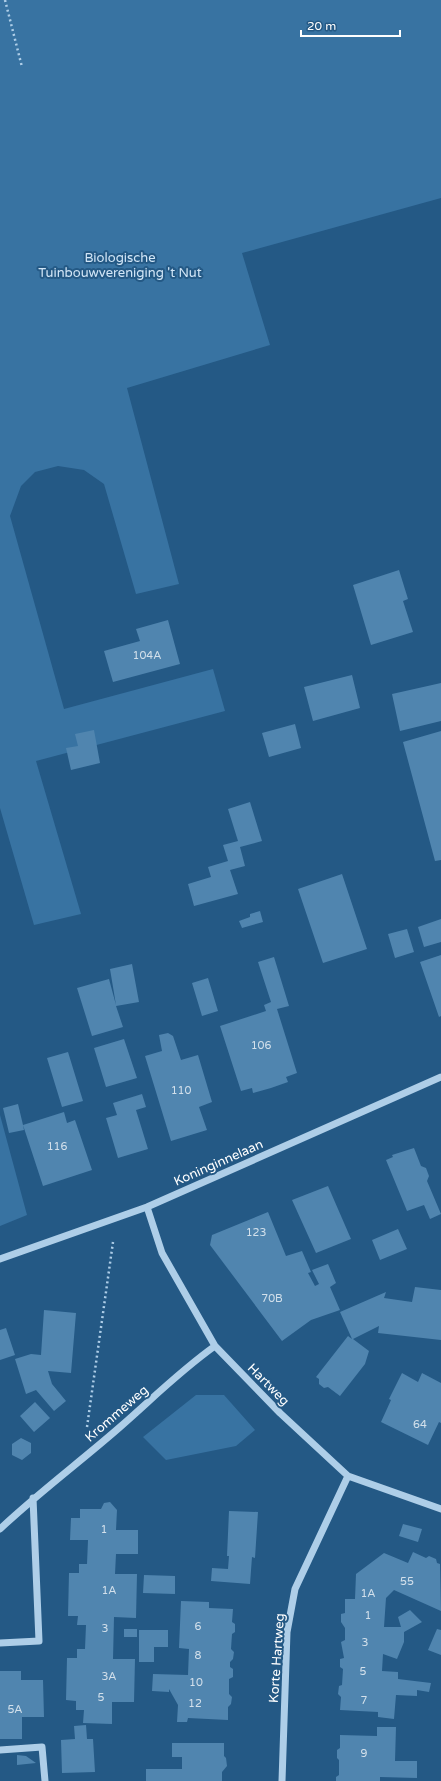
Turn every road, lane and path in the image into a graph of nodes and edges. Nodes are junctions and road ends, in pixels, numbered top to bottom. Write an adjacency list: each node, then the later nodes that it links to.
1 (5, 0): 2 (path)
2 (22, 67)
3 (441, 1077): 4 (street, Koninginnelaan)
4 (147, 1207): 5 (street, Koninginnelaan); 7 (street, Hartweg)
5 (116, 1218): 6 (street, Koninginnelaan); 8 (path)
6 (0, 1259)
7 (215, 1346): 8 (street, Krommeweg); 9 (street, Hartweg)
8 (82, 1458): 10 (street, Krommeweg)
9 (348, 1476): 11 (street, Hartweg); 16 (street, Korte Hartweg)
10 (33, 1498): 12 (street, Krommeweg); 13 (street)
11 (441, 1509)
12 (0, 1529)
13 (0, 1642)
14 (0, 1750): 15 (street)
15 (45, 1781)
16 (282, 1781)

